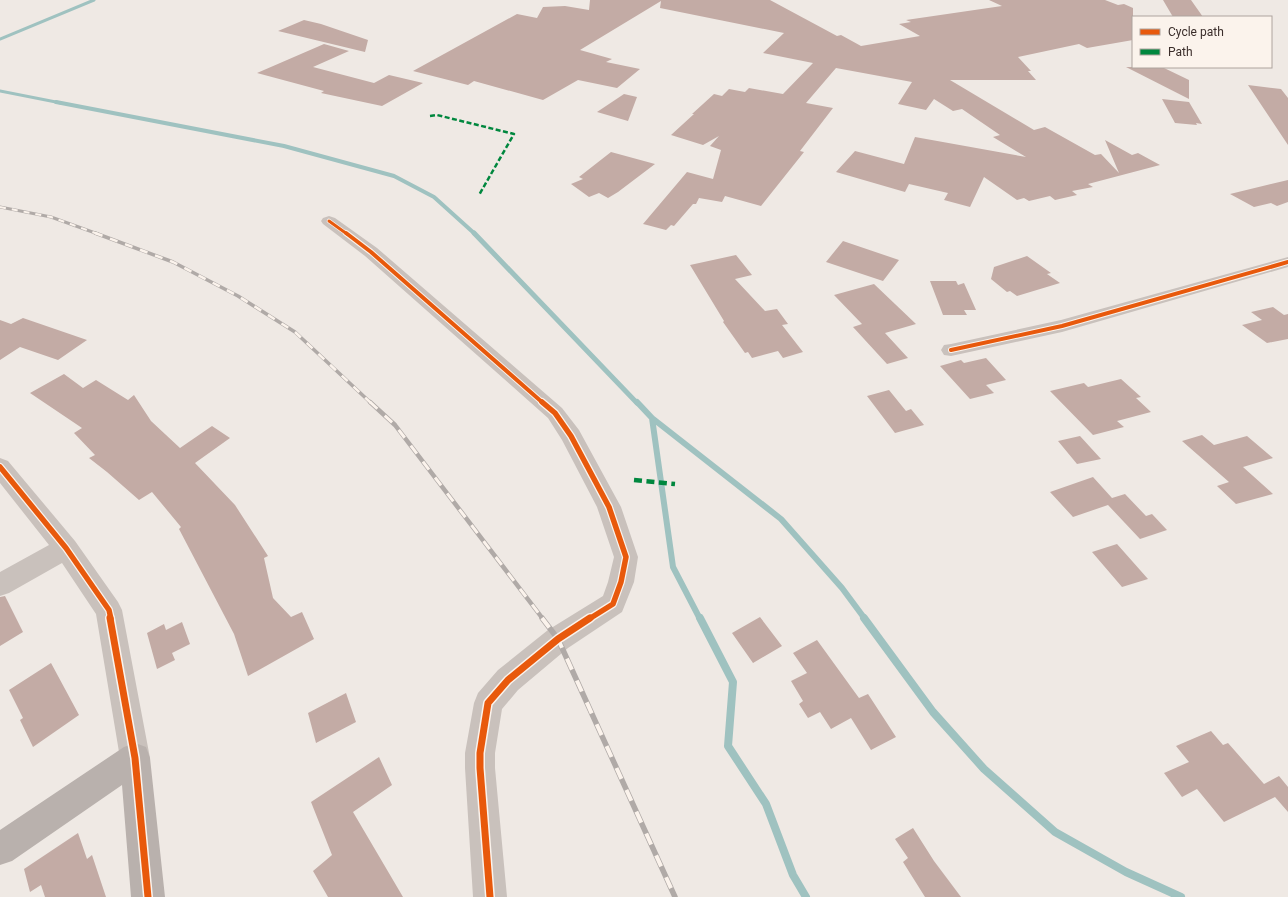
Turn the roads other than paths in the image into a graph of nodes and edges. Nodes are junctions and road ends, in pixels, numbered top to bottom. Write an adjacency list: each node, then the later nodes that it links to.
1 (329, 221): 10 (street)
2 (1288, 262): 3 (street)
3 (951, 350)
4 (0, 466): 5 (street)
5 (66, 548): 6 (street); 7 (street)
6 (0, 586)
7 (135, 758): 8 (street); 9 (street)
8 (0, 849)
9 (148, 897)
10 (490, 897)

